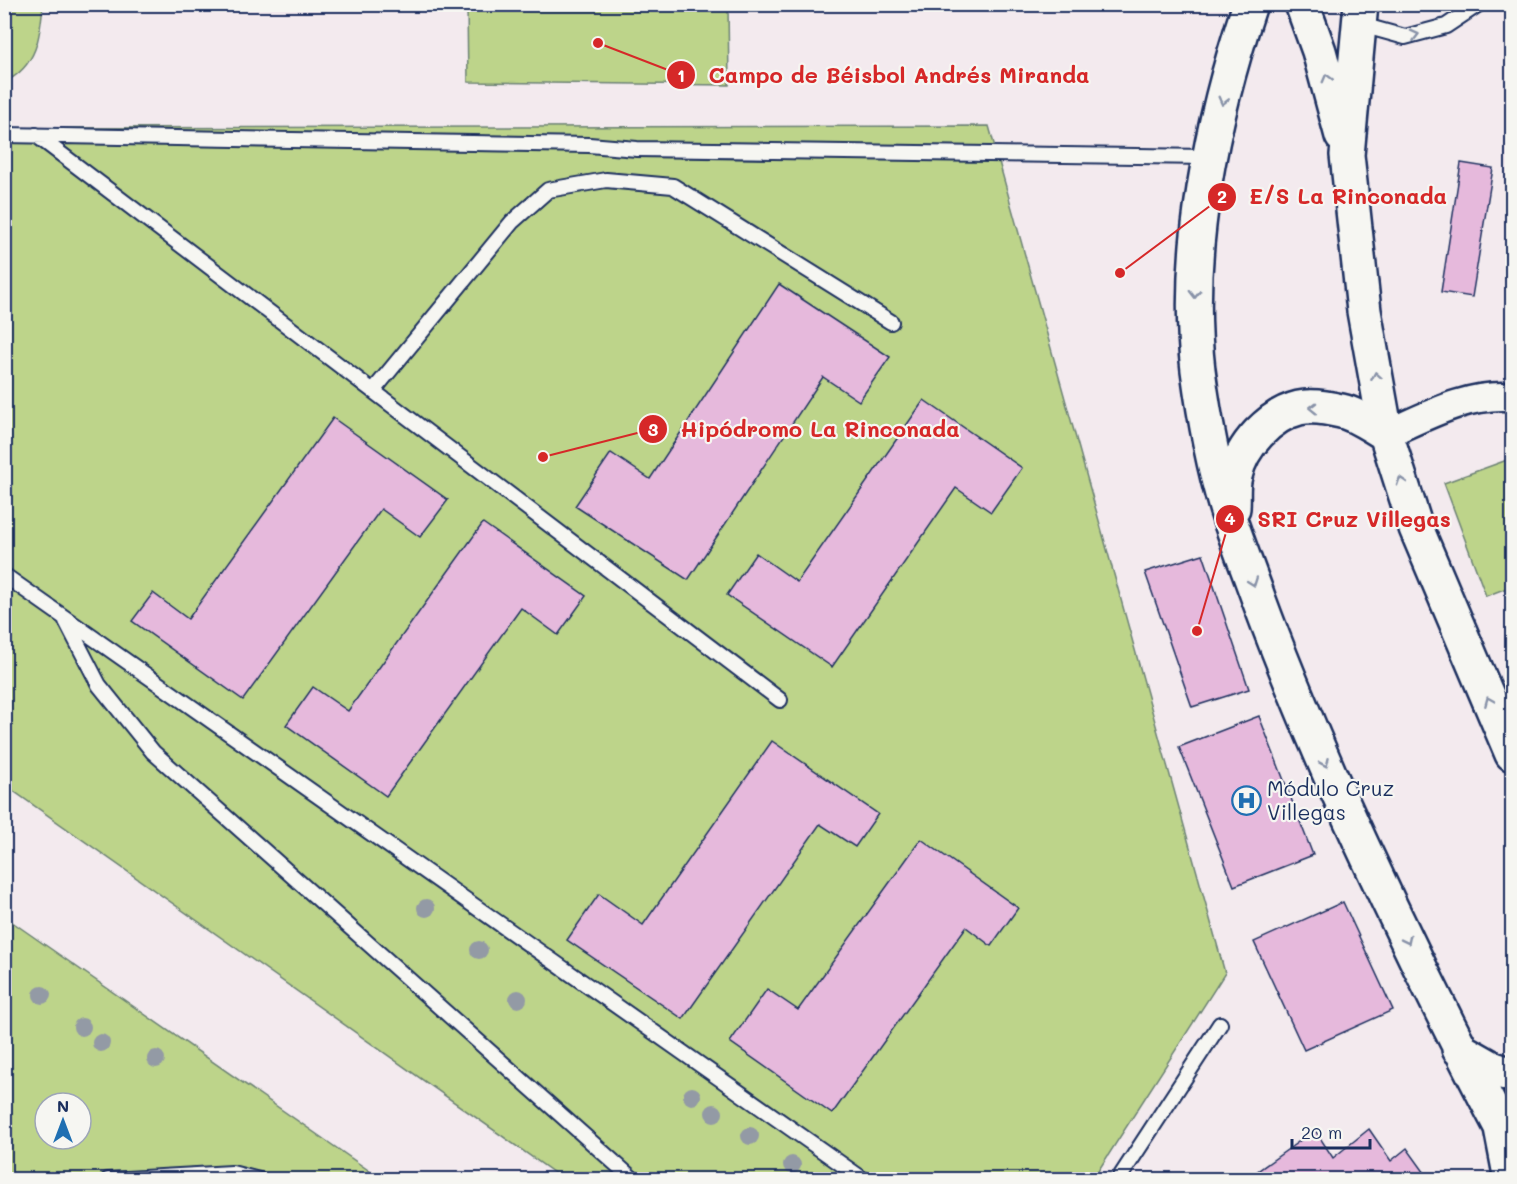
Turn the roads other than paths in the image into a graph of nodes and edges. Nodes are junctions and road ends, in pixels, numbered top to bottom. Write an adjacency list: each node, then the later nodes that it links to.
1 (1226, 4): 6 (main road)
2 (1250, 4): 6 (main road)
3 (1302, 4): 9 (main road, one-way to 3)
4 (1479, 4): 5 (lane, one-way to 4)
5 (1360, 14): 9 (main road)
6 (1235, 54): 10 (main road, one-way to 10)
7 (4, 135): 8 (lane)
8 (36, 135): 10 (lane); 12 (lane)
9 (1347, 155): 14 (main road, one-way to 9)
10 (1209, 157): 15 (main road, one-way to 15)
11 (891, 322): 12 (lane)
12 (373, 391): 18 (lane)
13 (1512, 397): 14 (street)
14 (1386, 434): 15 (main road, one-way to 15); 19 (main road, one-way to 14)
15 (1233, 527): 21 (main road, one-way to 21)
16 (4, 575): 17 (lane)
17 (65, 619): 26 (lane); 27 (lane)
18 (780, 700)
19 (1512, 754)
20 (1220, 1024): 28 (lane)
21 (1459, 1049): 22 (main road); 23 (main road)
22 (1512, 1075)
23 (1507, 1138): 29 (main road)
24 (108, 1179): 25 (lane)
25 (259, 1179)
26 (634, 1179)
27 (864, 1179)
28 (1118, 1179)
29 (1511, 1179)

